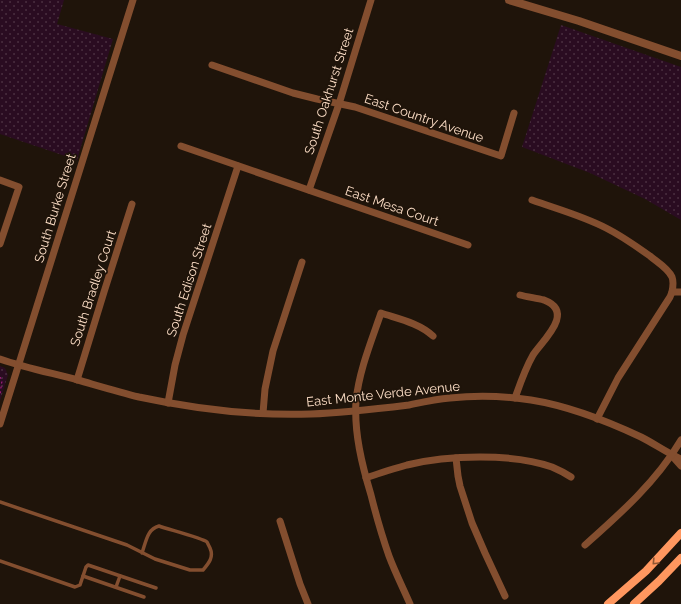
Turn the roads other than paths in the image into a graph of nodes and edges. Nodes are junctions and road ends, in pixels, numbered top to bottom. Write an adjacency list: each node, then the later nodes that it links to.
1 (133, 0): 22 (street, South Burke Street)
2 (371, 0): 6 (street, South Oakhurst Street)
3 (509, 0): 4 (street)
4 (681, 56)
5 (212, 65): 6 (street, East Country Avenue)
6 (339, 104): 7 (street, East Country Avenue); 11 (street, South Oakhurst Street)
7 (514, 112)
8 (181, 146): 9 (street)
9 (238, 166): 11 (street, East Mesa Court); 25 (street, South Edison Street)
10 (0, 180): 14 (street)
11 (309, 190): 15 (street, East Mesa Court)
12 (532, 200): 17 (street)
13 (132, 204): 23 (street, South Bradley Court)
14 (0, 244)
15 (468, 245)
16 (302, 262): 27 (street)
17 (672, 292): 18 (street); 28 (street)
18 (681, 292)
19 (520, 295): 24 (street)
20 (433, 336): 26 (street)
21 (0, 359): 22 (street, East Monte Verde Avenue)
22 (19, 366): 23 (street, East Monte Verde Avenue); 29 (street, South Burke Street)
23 (77, 380): 25 (street, East Monte Verde Avenue)
24 (515, 398): 26 (street, East Monte Verde Avenue); 28 (street, East Monte Verde Avenue)
25 (168, 403): 27 (street, East Monte Verde Avenue)
26 (356, 411): 27 (street, East Monte Verde Avenue); 36 (street)
27 (263, 413)
28 (597, 419): 31 (street, East Monte Verde Avenue)
29 (0, 424)
30 (681, 440): 31 (street)
31 (672, 455): 33 (street, East Monte Verde Avenue); 34 (street, East Monte Verde Avenue); 40 (street)
32 (456, 458): 35 (street); 36 (street); 48 (street)
33 (681, 459)
34 (681, 466)
35 (571, 476)
36 (366, 478): 51 (street)
37 (0, 502): 41 (lane)
38 (280, 521): 50 (street)
39 (681, 533): 52 (main road, one-way to 52)
40 (586, 545)
41 (142, 553): 41 (lane)
42 (681, 558): 53 (main road)
43 (0, 561): 44 (lane)
44 (83, 576): 45 (lane); 46 (lane)
45 (120, 576): 46 (lane); 47 (lane)
46 (116, 588): 49 (lane)
47 (156, 588)
48 (505, 596)
49 (144, 597)
50 (308, 604)
51 (410, 604)
52 (608, 604)
53 (634, 604)

